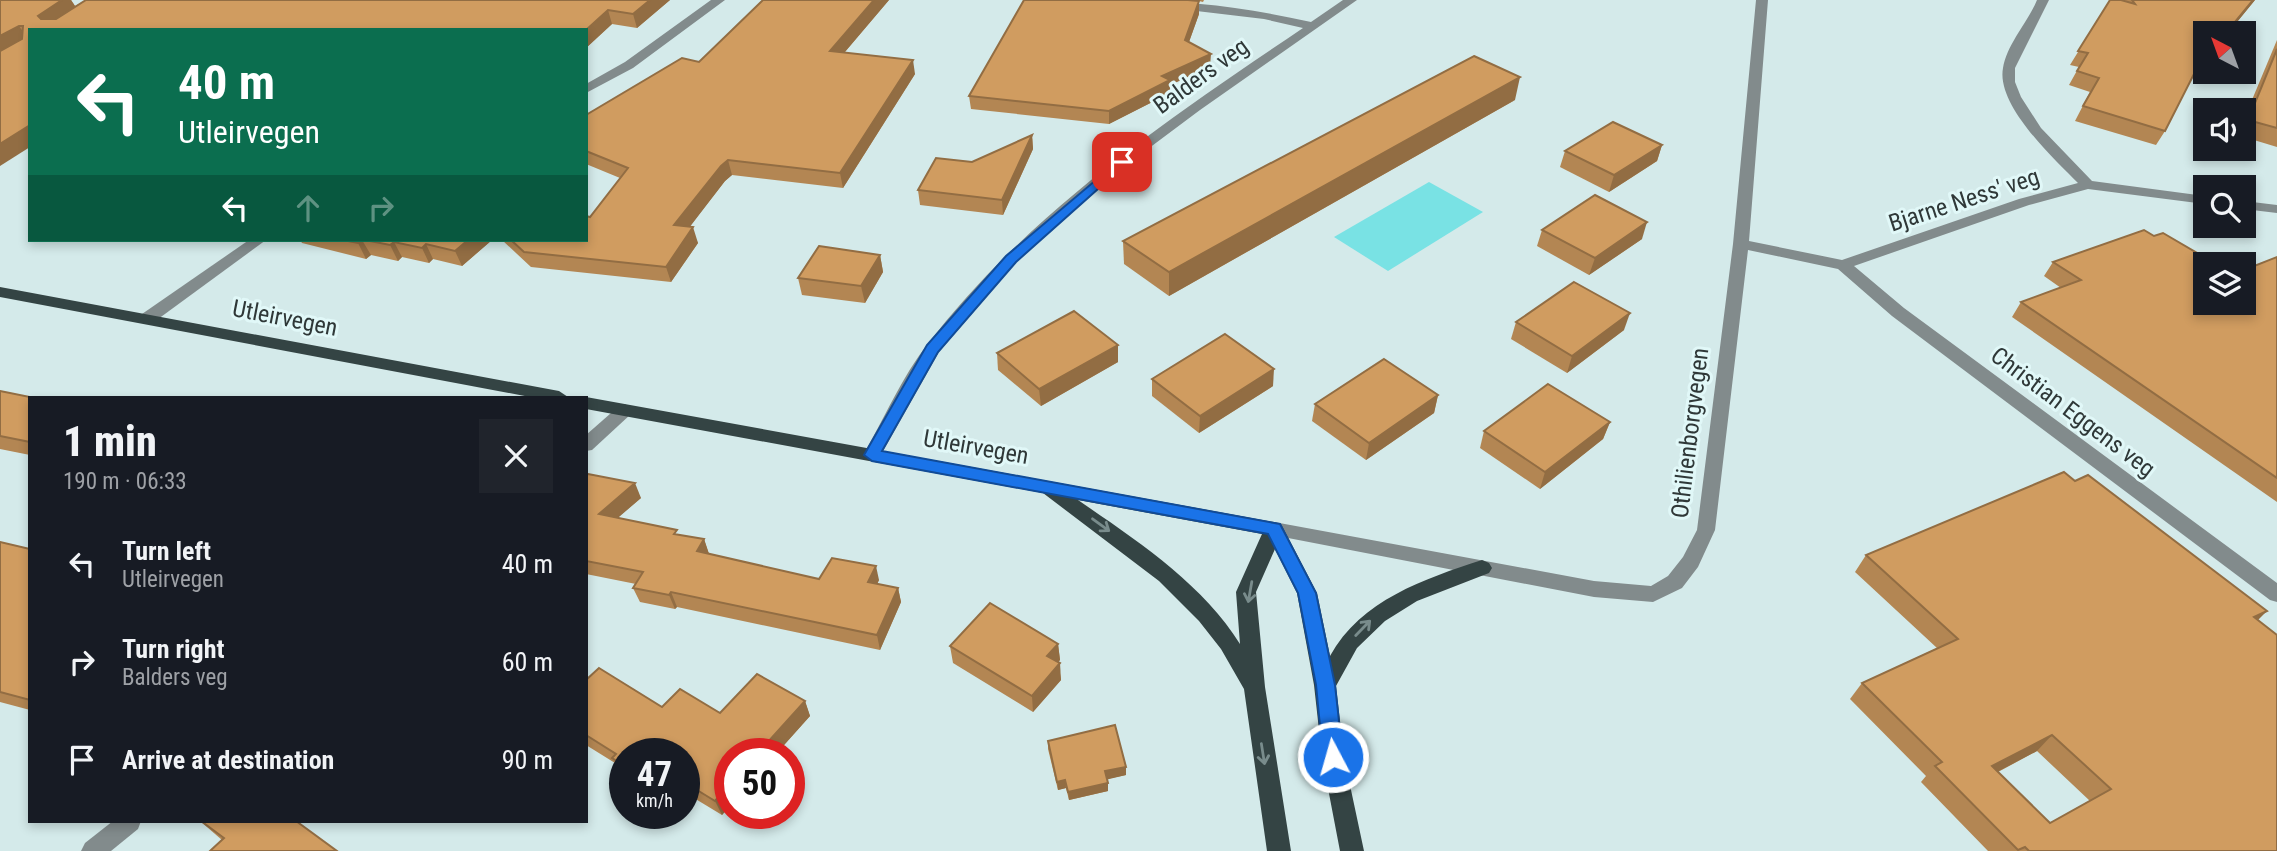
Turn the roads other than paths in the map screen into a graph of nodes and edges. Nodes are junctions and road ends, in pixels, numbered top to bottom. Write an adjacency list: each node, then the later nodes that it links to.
1 (719, 0): 7 (street)
2 (1129, 0): 6 (street)
3 (1351, 0): 6 (street, Balders veg)
4 (1762, 0): 13 (street, Othilienborgvegen)
5 (2043, 0): 8 (street)
6 (1311, 26): 21 (street, Balders veg)
7 (588, 88)
8 (2088, 185): 9 (street, Bjarne Ness' veg); 14 (street, Bjarne Ness' veg)
9 (2193, 198)
10 (2256, 206): 11 (street)
11 (2277, 209)
12 (256, 242): 16 (street)
13 (1741, 244): 14 (street); 24 (street, Othilienborgvegen)
14 (1843, 265): 25 (street, Christian Eggens veg)
15 (0, 292): 16 (main road, Utleirvegen)
16 (148, 318): 17 (main road, Utleirvegen)
17 (554, 396)
18 (588, 402): 19 (main road, Utleirvegen)
19 (625, 410): 20 (street); 21 (main road, Utleirvegen)
20 (588, 443)
21 (872, 455): 22 (main road, Utleirvegen)
22 (1045, 486): 23 (main road, Utleirvegen); 27 (main road, one-way to 27)
23 (1274, 529): 24 (street, Othilienborgvegen); 26 (main road); 27 (main road, one-way to 27)
24 (1482, 568): 26 (main road, one-way to 24)
25 (2277, 594)
26 (1325, 685): 31 (main road)
27 (1254, 687): 30 (main road, one-way to 30)
28 (128, 823): 29 (street)
29 (93, 851)
30 (1279, 851)
31 (1352, 851)

